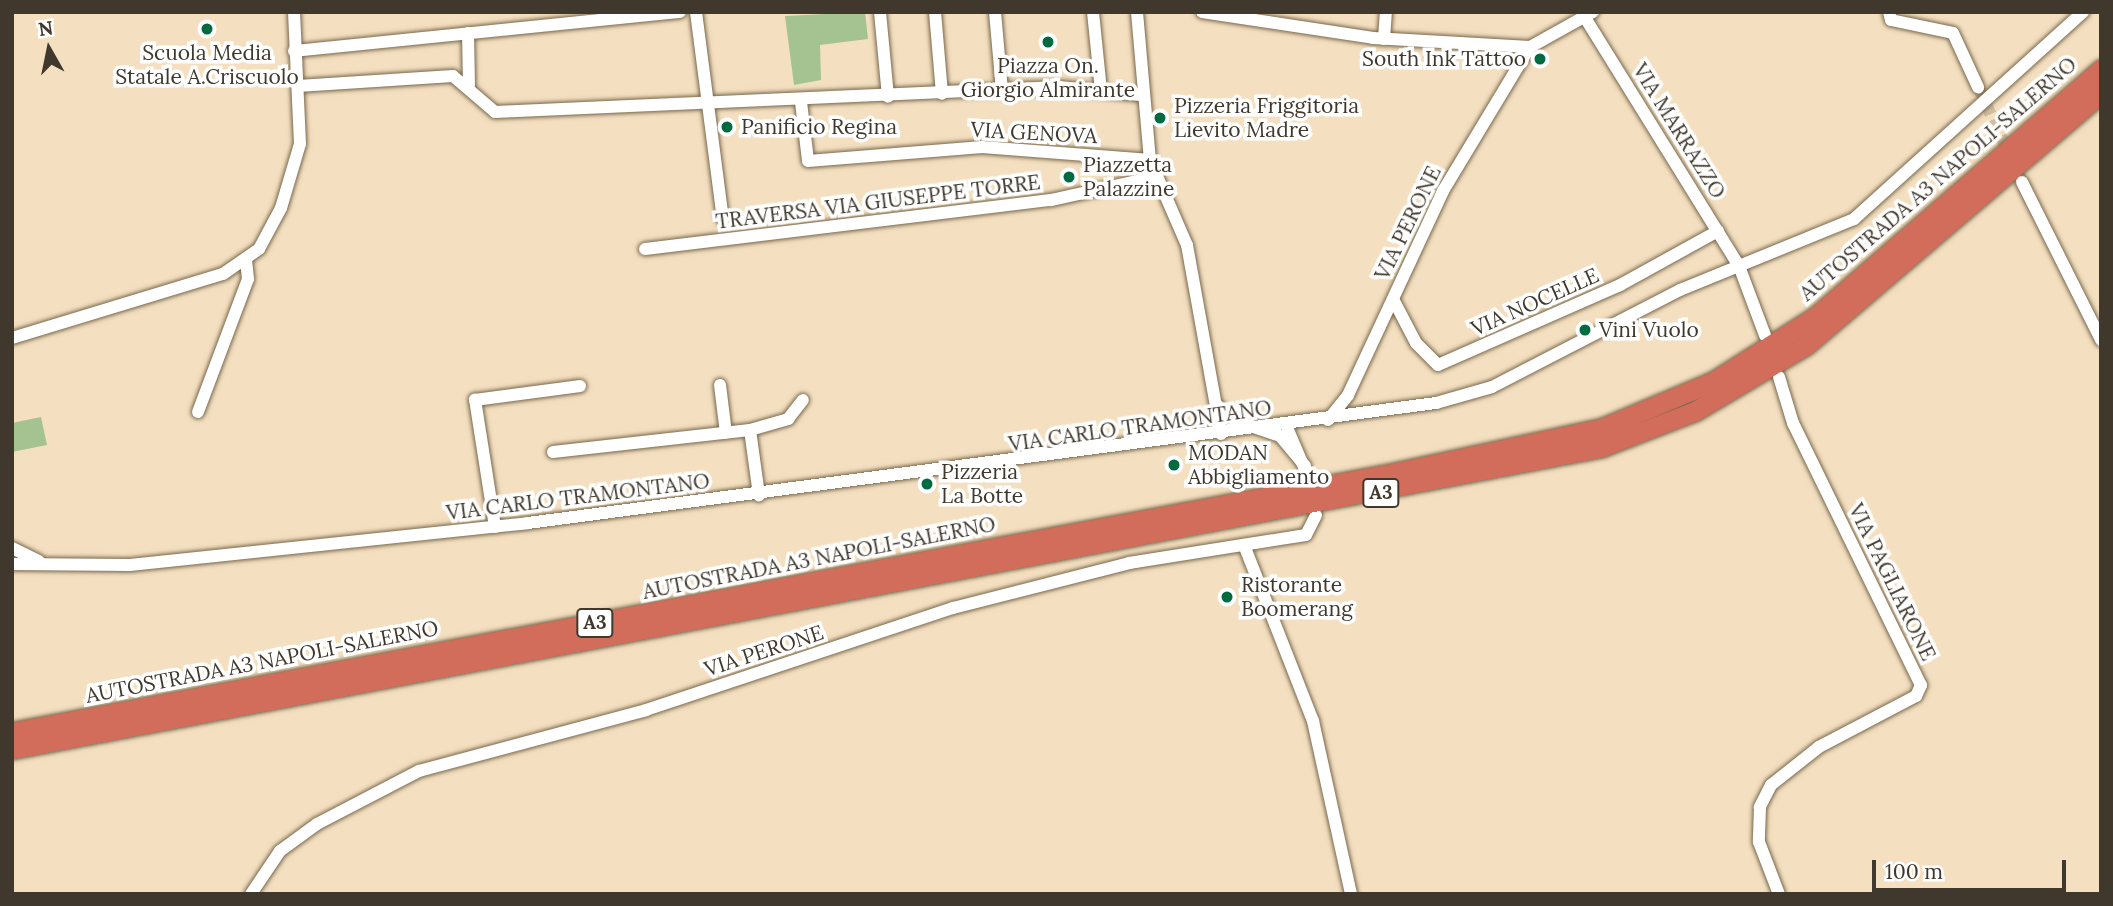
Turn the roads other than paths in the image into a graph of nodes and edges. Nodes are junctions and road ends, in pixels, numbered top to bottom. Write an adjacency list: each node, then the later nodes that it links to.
1 (295, 12): 18 (street)
2 (680, 12): 14 (street)
3 (696, 12): 30 (street)
4 (880, 12): 28 (street)
5 (935, 12): 26 (street)
6 (995, 12): 23 (street)
7 (1093, 12): 24 (street)
8 (1137, 12): 27 (street)
9 (1202, 12): 16 (street)
10 (1386, 12): 16 (street)
11 (1889, 12): 22 (street)
12 (2083, 12): 38 (street, VIA CARLO TRAMONTANO)
13 (1589, 14): 17 (street); 35 (street, VIA MARRAZZO)
14 (591, 16): 15 (street)
15 (468, 33): 18 (street); 20 (street)
16 (1373, 37): 17 (street)
17 (1530, 47): 39 (street, VIA PERONE)
18 (294, 51): 21 (street)
19 (2101, 69): 67 (highway, AUTOSTRADA A3 NAPOLI-SALERNO / A3)
20 (469, 85): 21 (street); 30 (street)
21 (298, 86): 37 (street)
22 (1978, 88)
23 (1002, 91): 24 (street); 26 (street)
24 (1101, 91): 27 (street)
25 (2101, 93): 68 (highway, AUTOSTRADA A3 NAPOLI-SALERNO / A3)
26 (942, 94): 28 (street)
27 (1141, 95): 31 (street)
28 (888, 97): 29 (street)
29 (801, 102): 30 (street); 31 (street, VIA GENOVA)
30 (705, 104): 34 (street)
31 (1150, 160): 32 (street)
32 (1155, 177): 36 (street, TRAVERSA VIA GIUSEPPE TORRE); 47 (street)
33 (2022, 182): 42 (street)
34 (723, 219)
35 (1718, 231): 38 (street, VIA MARRAZZO); 39 (street, VIA NOCELLE)
36 (645, 249)
37 (246, 260): 41 (street); 48 (street)
38 (1739, 266): 40 (street); 49 (street, VIA CARLO TRAMONTANO)
39 (1393, 299): 49 (street, VIA PERONE)
40 (1765, 335)
41 (12, 338)
42 (2101, 340)
43 (1779, 377): 71 (street, VIA PAGLIARONE)
44 (720, 385): 54 (street)
45 (580, 386): 61 (street)
46 (803, 400): 53 (street)
47 (1217, 405): 52 (street); 55 (street); 56 (street)
48 (198, 412)
49 (1328, 420): 50 (street, VIA CARLO TRAMONTANO)
50 (1305, 423): 51 (street, VIA CARLO TRAMONTANO); 57 (street)
51 (1286, 425): 52 (street, VIA CARLO TRAMONTANO); 57 (street)
52 (1261, 428): 55 (street, VIA CARLO TRAMONTANO); 57 (street)
53 (750, 430): 54 (street); 59 (street)
54 (726, 433): 58 (street)
55 (1221, 434): 56 (street, VIA CARLO TRAMONTANO)
56 (1188, 439): 59 (street, VIA CARLO TRAMONTANO)
57 (1297, 448)
58 (553, 452)
59 (759, 495): 61 (street, VIA CARLO TRAMONTANO)
60 (1316, 515): 62 (street, VIA PERONE)
61 (495, 527): 65 (street, VIA CARLO TRAMONTANO)
62 (1244, 545): 69 (street, VIA PERONE); 70 (street)
63 (12, 548): 65 (street)
64 (12, 564): 65 (street, VIA CARLO TRAMONTANO)
65 (46, 564): 66 (street, VIA CARLO TRAMONTANO)
66 (12, 571)
67 (12, 732)
68 (12, 749)
69 (251, 894)
70 (1352, 894)
71 (1779, 894)

